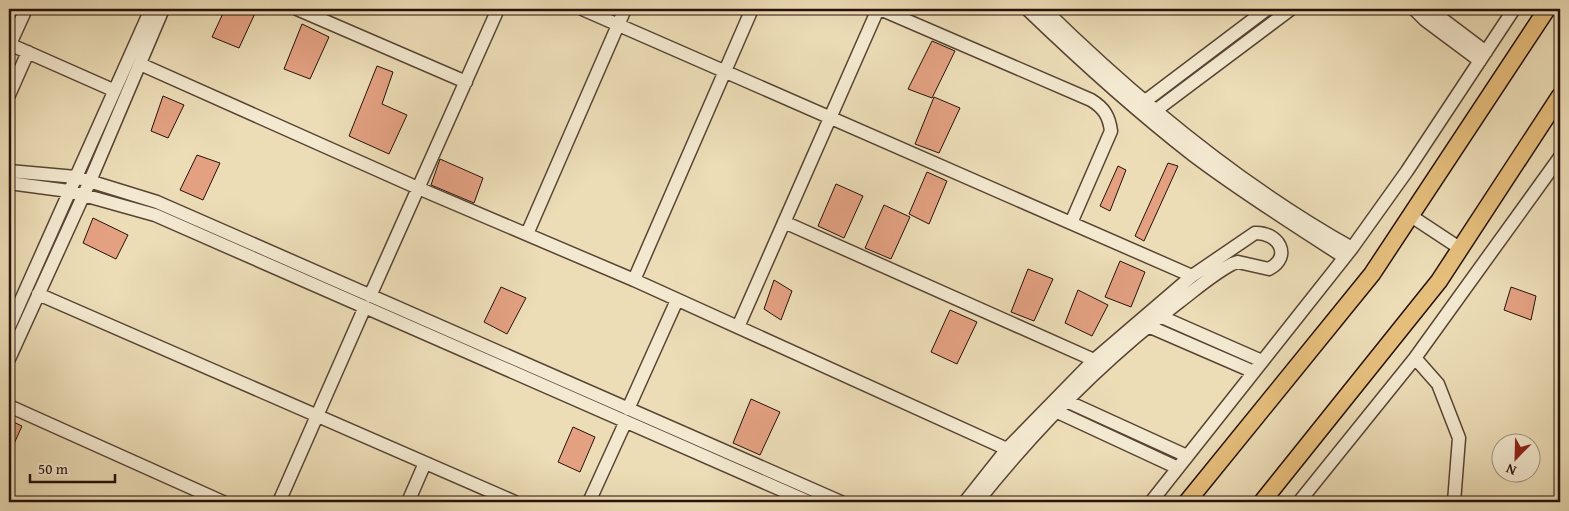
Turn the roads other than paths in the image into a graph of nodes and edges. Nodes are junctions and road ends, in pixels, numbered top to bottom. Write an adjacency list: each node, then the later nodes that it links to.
1 (26, 9): 19 (street)
2 (151, 9): 25 (street)
3 (164, 9): 22 (street)
4 (297, 9): 24 (street)
5 (498, 9): 24 (street)
6 (582, 9): 18 (street)
7 (625, 9): 18 (street)
8 (752, 9): 23 (street)
9 (879, 9): 30 (street); 41 (street)
10 (1027, 9): 28 (street)
11 (1044, 9): 28 (street)
12 (1267, 9): 28 (street)
13 (1291, 9): 29 (street)
14 (1414, 9): 21 (street)
15 (1429, 9): 21 (street)
16 (1514, 9): 21 (street)
17 (1547, 9): 39 (main road)
18 (618, 24): 23 (street); 42 (street)
19 (9, 44): 20 (street)
20 (28, 52): 25 (street); 26 (street)
21 (1483, 56): 44 (street)
22 (140, 64): 34 (street); 36 (street)
23 (725, 71): 30 (street); 46 (street)
24 (466, 82): 36 (street)
25 (113, 90): 33 (street)
26 (9, 95)
27 (1560, 96): 43 (main road)
28 (1141, 104): 29 (street)
29 (1152, 113): 44 (street)
30 (830, 116): 40 (street); 41 (street)
31 (1560, 156): 55 (street)
32 (9, 171): 33 (street)
33 (76, 176): 34 (street); 37 (street)
34 (90, 181): 38 (street); 48 (street)
35 (9, 183): 37 (street)
36 (418, 188): 42 (street); 48 (street)
37 (70, 191): 38 (street); 53 (street)
38 (84, 195): 47 (street); 50 (street)
39 (1411, 216): 43 (street); 80 (main road)
40 (784, 222): 54 (street); 57 (street)
41 (1071, 222): 45 (street)
42 (527, 234): 46 (street)
43 (1461, 249): 81 (main road)
44 (1348, 253): 58 (street)
45 (1192, 276): 51 (street); 51 (street)
46 (634, 280): 49 (street)
47 (38, 294): 56 (street); 64 (street)
48 (370, 296): 62 (street)
49 (677, 300): 54 (street); 62 (street)
50 (364, 309): 64 (street); 65 (street)
51 (1155, 314): 52 (street); 58 (street)
52 (1143, 324): 57 (street); 59 (street); 60 (street)
53 (9, 327)
54 (738, 327): 66 (street)
55 (1415, 358): 82 (street); 83 (street)
56 (9, 359)
57 (1094, 360): 60 (street)
58 (1262, 361): 59 (street)
59 (1254, 372): 67 (street)
60 (1062, 399): 63 (street); 67 (street)
61 (9, 406): 70 (street)
62 (628, 409): 76 (street)
63 (1052, 409): 66 (street); 69 (street); 78 (street)
64 (317, 417): 68 (street); 71 (street)
65 (625, 423): 74 (street); 75 (street)
66 (1007, 448): 77 (street)
67 (1187, 456): 69 (street)
68 (425, 463): 72 (street); 73 (street)
69 (1178, 468): 79 (street)
70 (223, 502)
71 (279, 502)
72 (408, 502)
73 (515, 502)
74 (589, 502)
75 (809, 502)
76 (841, 502)
77 (965, 502)
78 (977, 502)
79 (1150, 502)
80 (1187, 502)
81 (1262, 502)
82 (1299, 502)
83 (1454, 502)

